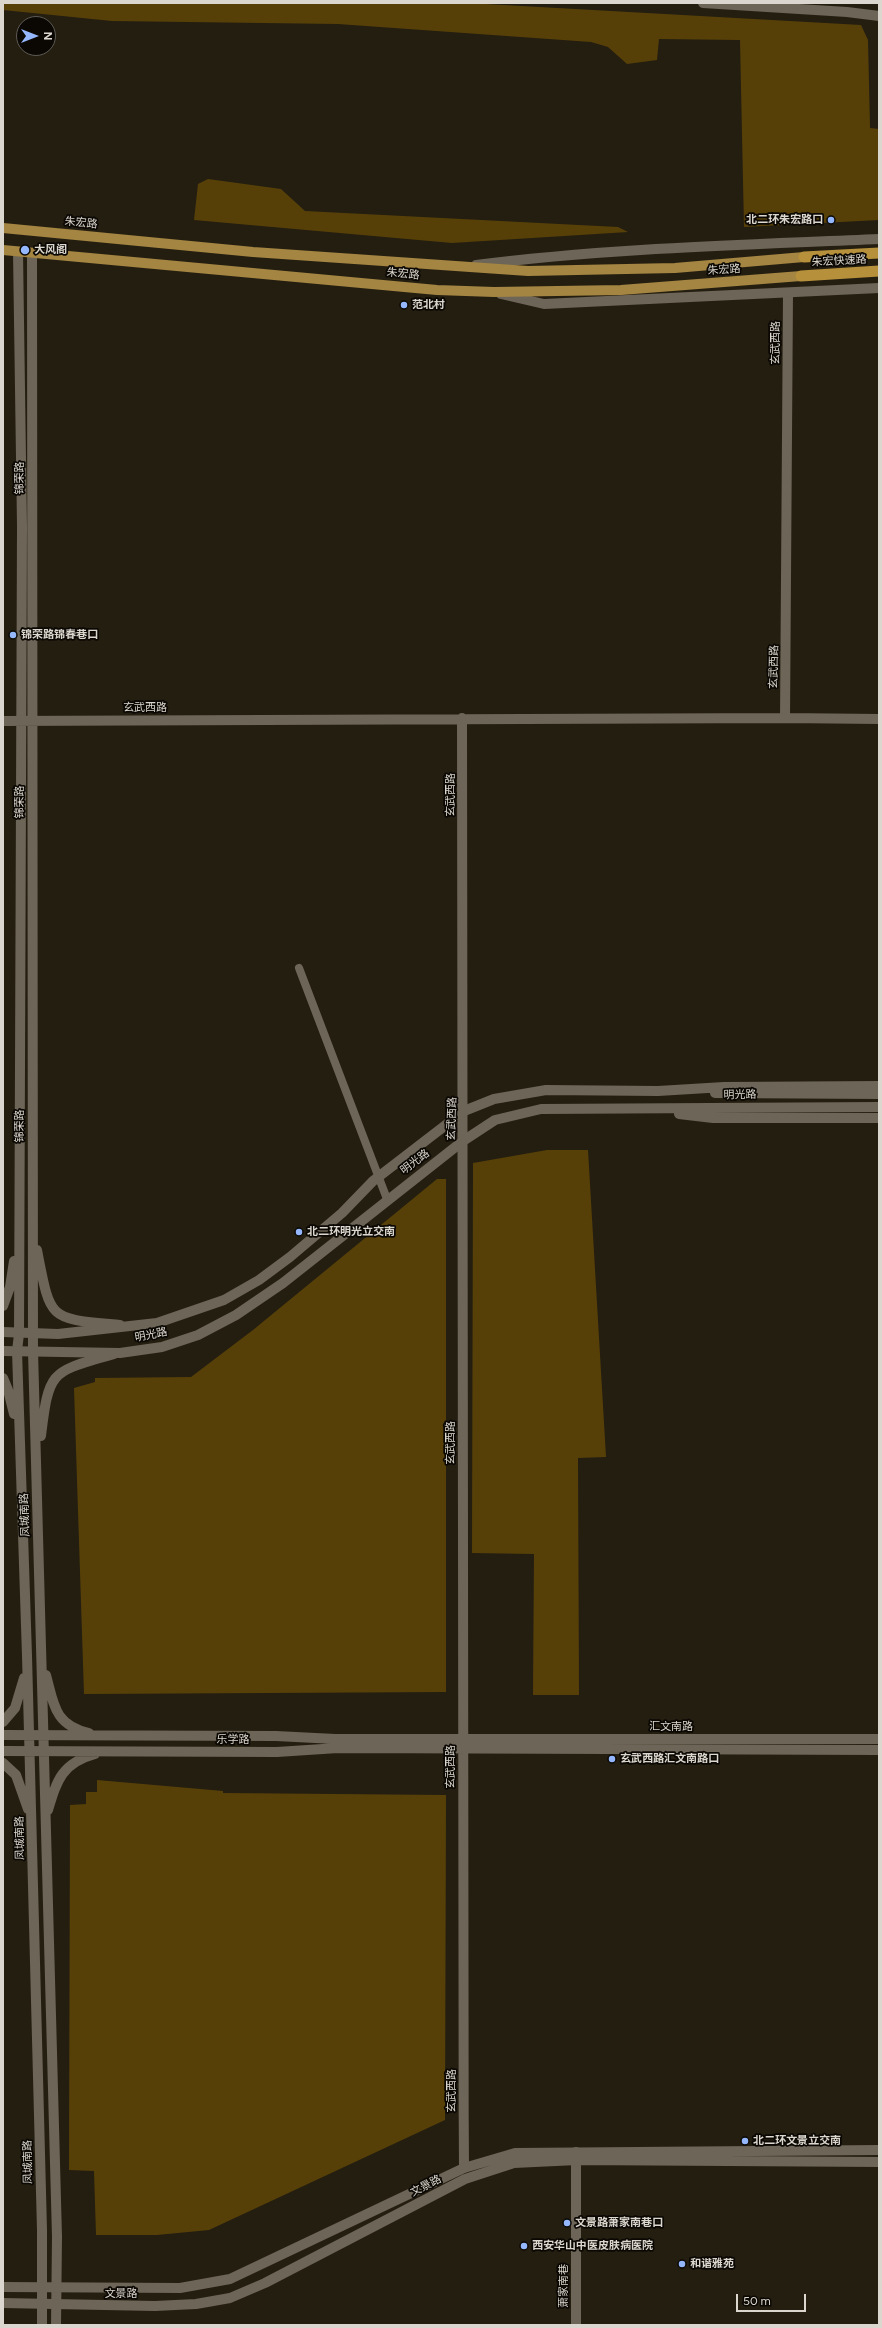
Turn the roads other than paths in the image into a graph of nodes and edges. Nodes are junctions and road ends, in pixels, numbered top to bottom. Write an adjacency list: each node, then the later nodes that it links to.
1 (703, 3): 2 (street)
2 (879, 16)
3 (3, 228): 10 (main road, 朱宏路)
4 (879, 239): 10 (street, 朱宏路)
5 (3, 250): 6 (main road, 朱宏路)
6 (18, 252): 7 (main road, 朱宏路); 19 (street, 锦荣路)
7 (32, 253): 14 (main road, 朱宏路); 20 (street, 锦荣路)
8 (879, 253): 9 (highway, 朱宏快速路)
9 (804, 257): 10 (main road, 朱宏路)
10 (469, 266)
11 (879, 271): 12 (highway, 朱宏快速路)
12 (801, 276): 14 (main road, 朱宏路)
13 (879, 288): 15 (street)
14 (494, 292): 15 (street)
15 (788, 294): 17 (street, 玄武西路)
16 (462, 718): 17 (street, 玄武西路); 20 (street, 玄武西路); 28 (street, 玄武西路)
17 (785, 718): 18 (street)
18 (879, 719)
19 (21, 720): 20 (street, 玄武西路); 21 (street, 玄武西路); 33 (street, 锦荣路)
20 (32, 720): 34 (street, 锦荣路)
21 (3, 721)
22 (299, 968): 31 (street)
23 (879, 1086): 24 (street, 明光路)
24 (658, 1091): 25 (street, 明光路); 28 (street, 明光路)
25 (879, 1094)
26 (879, 1107): 27 (street, 明光路)
27 (647, 1110): 29 (street); 30 (street, 明光路)
28 (464, 1111): 30 (street, 玄武西路); 31 (street, 明光路)
29 (879, 1118)
30 (463, 1141): 32 (street, 明光路); 55 (street, 玄武西路)
31 (378, 1177): 32 (street); 36 (street, 明光路)
32 (387, 1199): 43 (street, 明光路)
33 (20, 1221): 35 (street); 38 (street, 锦荣路)
34 (32, 1227): 36 (street); 39 (street, 锦荣路)
35 (3, 1306)
36 (132, 1326): 39 (street, 明光路)
37 (3, 1332): 38 (street, 明光路)
38 (19, 1334): 39 (street, 明光路); 41 (street, 锦荣路)
39 (33, 1334): 42 (street, 锦荣路)
40 (3, 1351): 41 (street, 明光路)
41 (17, 1352): 42 (street, 明光路); 45 (street, 凤城南路)
42 (33, 1352): 43 (street, 明光路); 46 (street, 凤城南路)
43 (120, 1353): 46 (street)
44 (3, 1378): 45 (street)
45 (20, 1437): 47 (street, 凤城南路)
46 (36, 1472): 48 (street, 凤城南路)
47 (27, 1656): 49 (street); 51 (street, 凤城南路)
48 (41, 1656): 52 (street, 凤城南路); 53 (street)
49 (3, 1722)
50 (3, 1735): 51 (street, 乐学路)
51 (29, 1735): 52 (street, 乐学路); 58 (street, 凤城南路)
52 (43, 1735): 53 (street, 乐学路); 59 (street, 凤城南路)
53 (106, 1736): 55 (street, 乐学路)
54 (879, 1740): 55 (street, 汇文南路)
55 (463, 1744): 56 (street, 汇文南路); 60 (street, 乐学路); 67 (street, 玄武西路)
56 (879, 1750)
57 (3, 1751): 58 (street, 乐学路)
58 (30, 1751): 59 (street, 乐学路); 62 (street, 凤城南路)
59 (44, 1751): 60 (street, 乐学路); 63 (street, 凤城南路)
60 (106, 1751): 63 (street)
61 (3, 1763): 62 (street)
62 (32, 1822): 69 (street, 凤城南路)
63 (46, 1822): 70 (street, 凤城南路)
64 (879, 2150): 65 (street, 文景路)
65 (577, 2156): 66 (street, 文景路); 67 (street, 文景路); 73 (street, 文景路); 76 (street, 萧家南巷)
66 (879, 2162)
67 (464, 2168): 70 (street, 文景路)
68 (3, 2287): 69 (street, 文景路)
69 (42, 2287): 70 (street, 文景路); 72 (street, 凤城南路)
70 (56, 2287): 73 (street, 凤城南路)
71 (3, 2303): 72 (street, 文景路)
72 (42, 2304): 73 (street, 文景路); 74 (street, 凤城南路)
73 (56, 2305): 75 (street, 凤城南路)
74 (42, 2325)
75 (56, 2325)
76 (576, 2325)

